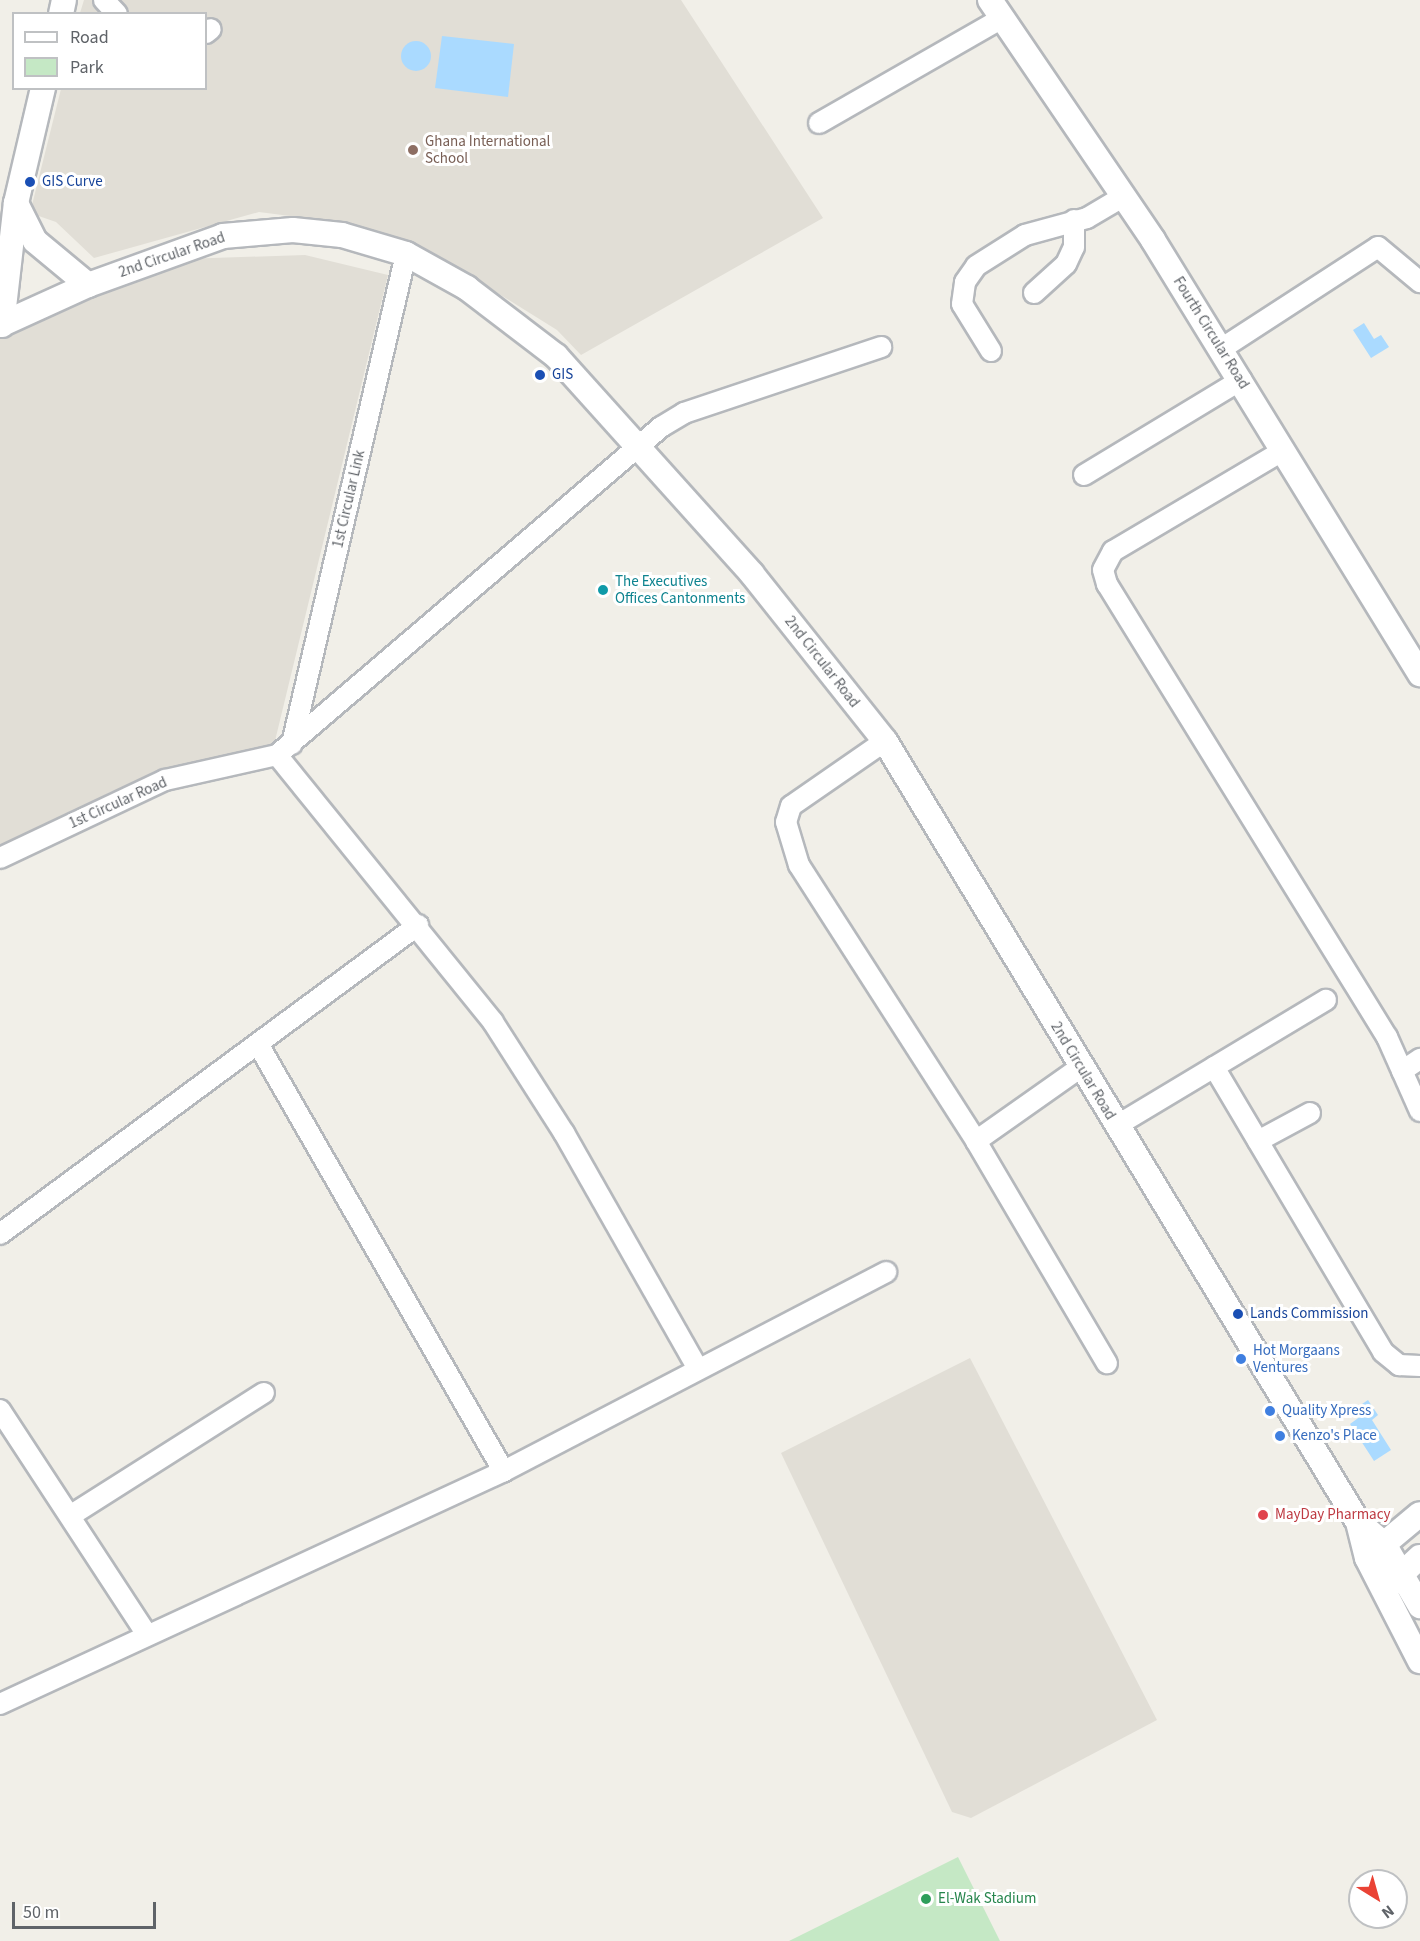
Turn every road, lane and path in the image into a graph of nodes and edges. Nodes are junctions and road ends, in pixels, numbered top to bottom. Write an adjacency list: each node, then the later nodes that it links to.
1 (104, 0): 3 (street)
2 (996, 9): 5 (street); 6 (street, Fourth Circular Road)
3 (115, 12)
4 (43, 90): 7 (street)
5 (819, 123)
6 (1124, 196): 8 (street); 15 (street, Fourth Circular Road)
7 (16, 203): 11 (street); 13 (street)
8 (1074, 220): 12 (street); 16 (street)
9 (406, 254): 11 (street, 2nd Circular Road); 18 (street, 2nd Circular Road); 23 (street, 1st Circular Link)
10 (1420, 282): 15 (street)
11 (88, 285): 13 (street, 2nd Circular Road)
12 (1034, 293)
13 (1, 325)
14 (881, 347): 18 (street)
15 (1221, 349): 17 (street, Fourth Circular Road)
16 (991, 351)
17 (1241, 380): 19 (street, Fourth Circular Road); 20 (street)
18 (638, 443): 22 (street, 2nd Circular Road); 23 (street)
19 (1284, 450): 21 (street, Fourth Circular Road); 31 (street)
20 (1084, 475)
21 (1420, 674)
22 (885, 741): 29 (street, 2nd Circular Road); 35 (street)
23 (285, 750): 24 (street, 1st Circular Road); 25 (street)
24 (0, 858)
25 (418, 926): 27 (street); 41 (street)
26 (1326, 1000): 30 (street)
27 (258, 1044): 37 (street); 44 (street)
28 (1420, 1059): 31 (street)
29 (1081, 1067): 34 (street, 2nd Circular Road); 35 (street)
30 (1214, 1067): 34 (street); 36 (street)
31 (1402, 1071): 32 (street)
32 (1420, 1111)
33 (1310, 1113): 36 (street)
34 (1116, 1126): 47 (street, 2nd Circular Road)
35 (976, 1140): 39 (street)
36 (1258, 1141): 40 (street)
37 (0, 1234)
38 (886, 1272): 41 (street)
39 (1107, 1363)
40 (1420, 1366)
41 (699, 1369): 44 (street)
42 (264, 1393): 45 (street)
43 (0, 1410): 45 (street)
44 (504, 1471): 52 (street)
45 (73, 1514): 52 (street)
46 (1420, 1514): 47 (street)
47 (1376, 1551): 49 (street, 2nd Circular Road); 50 (street, 2nd Circular Road)
48 (1420, 1557): 49 (street)
49 (1403, 1575): 50 (street); 51 (street, 2nd Circular Road)
50 (1383, 1590): 53 (street, 2nd Circular Road)
51 (1420, 1606)
52 (146, 1633): 54 (street)
53 (1420, 1661)
54 (0, 1704)

